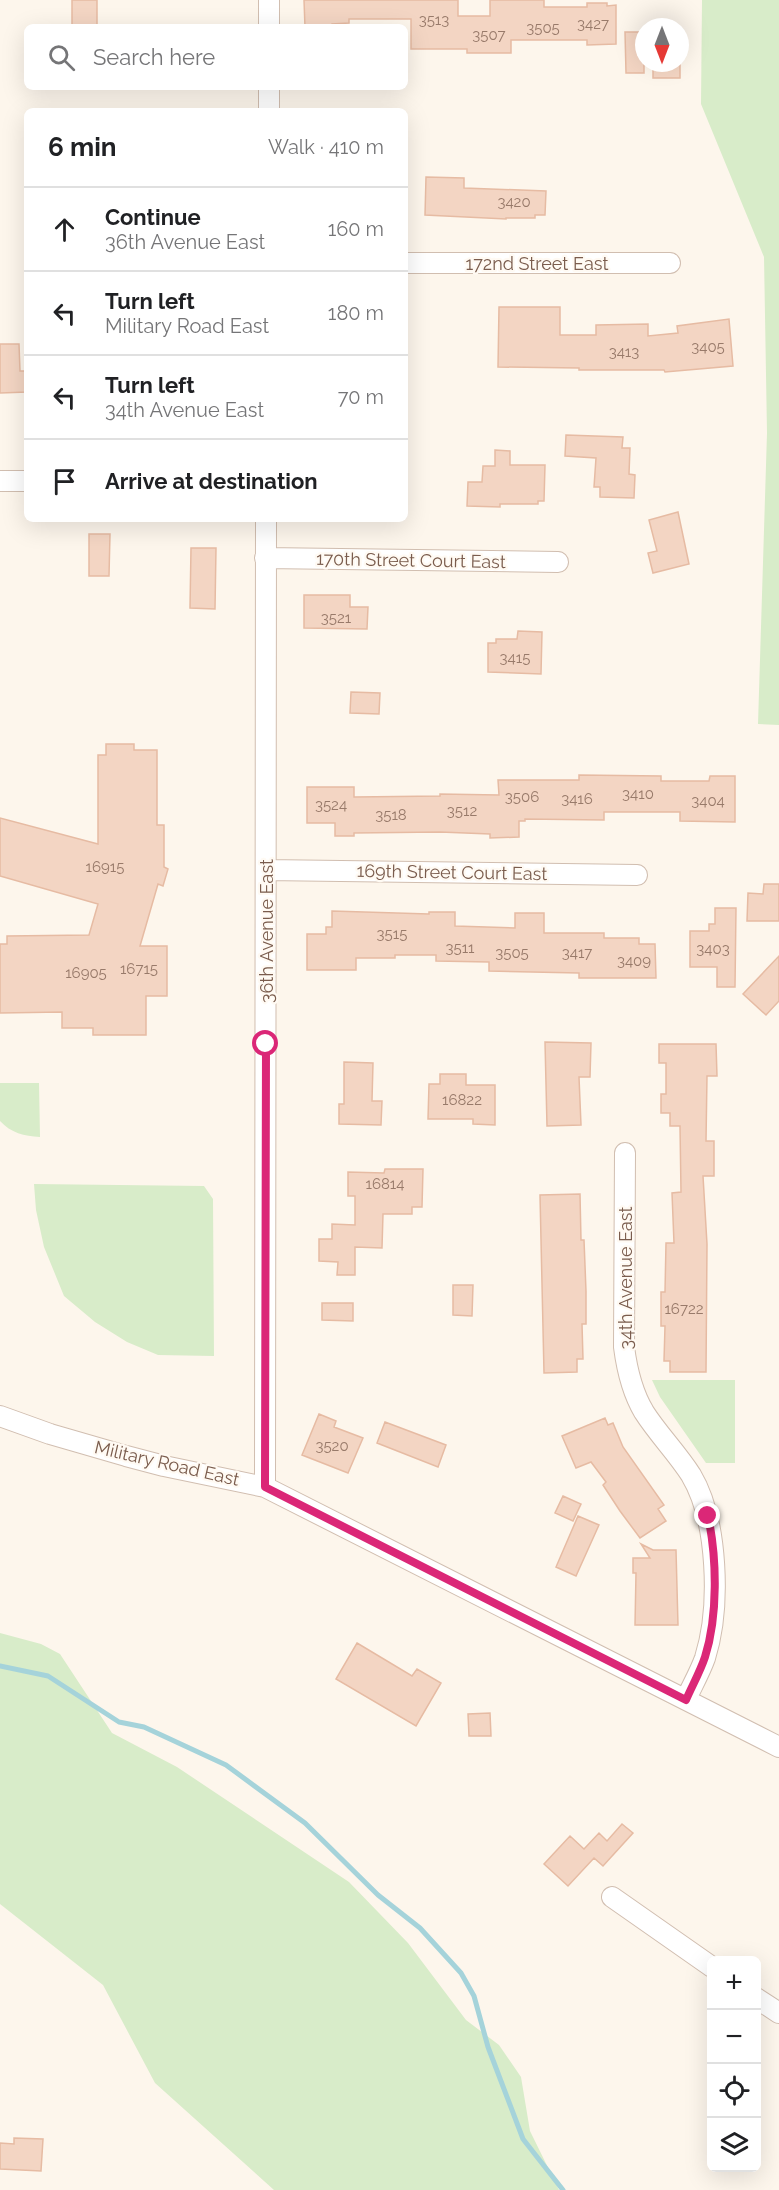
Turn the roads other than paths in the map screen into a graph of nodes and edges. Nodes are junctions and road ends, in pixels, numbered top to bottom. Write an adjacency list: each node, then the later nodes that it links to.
1 (269, 0): 2 (street)
2 (269, 24)
3 (269, 90): 4 (street)
4 (269, 108)
5 (408, 263): 6 (street, 172nd Street East)
6 (670, 263)
7 (0, 481): 8 (street)
8 (24, 481)
9 (266, 522): 10 (street, 36th Avenue East)
10 (265, 558): 11 (street, 170th Street Court East); 12 (street, 36th Avenue East)
11 (558, 562)
12 (266, 870): 13 (street, 169th Street Court East); 16 (street, 36th Avenue East)
13 (638, 875)
14 (625, 1153): 17 (street, 34th Avenue East)
15 (0, 1416): 16 (street, Military Road East)
16 (265, 1487): 17 (street, Military Road East)
17 (686, 1700): 18 (street, Military Road East)
18 (779, 1747)
19 (612, 1897): 20 (street)
20 (707, 1964)
21 (761, 2001): 22 (street)
22 (779, 2013)

